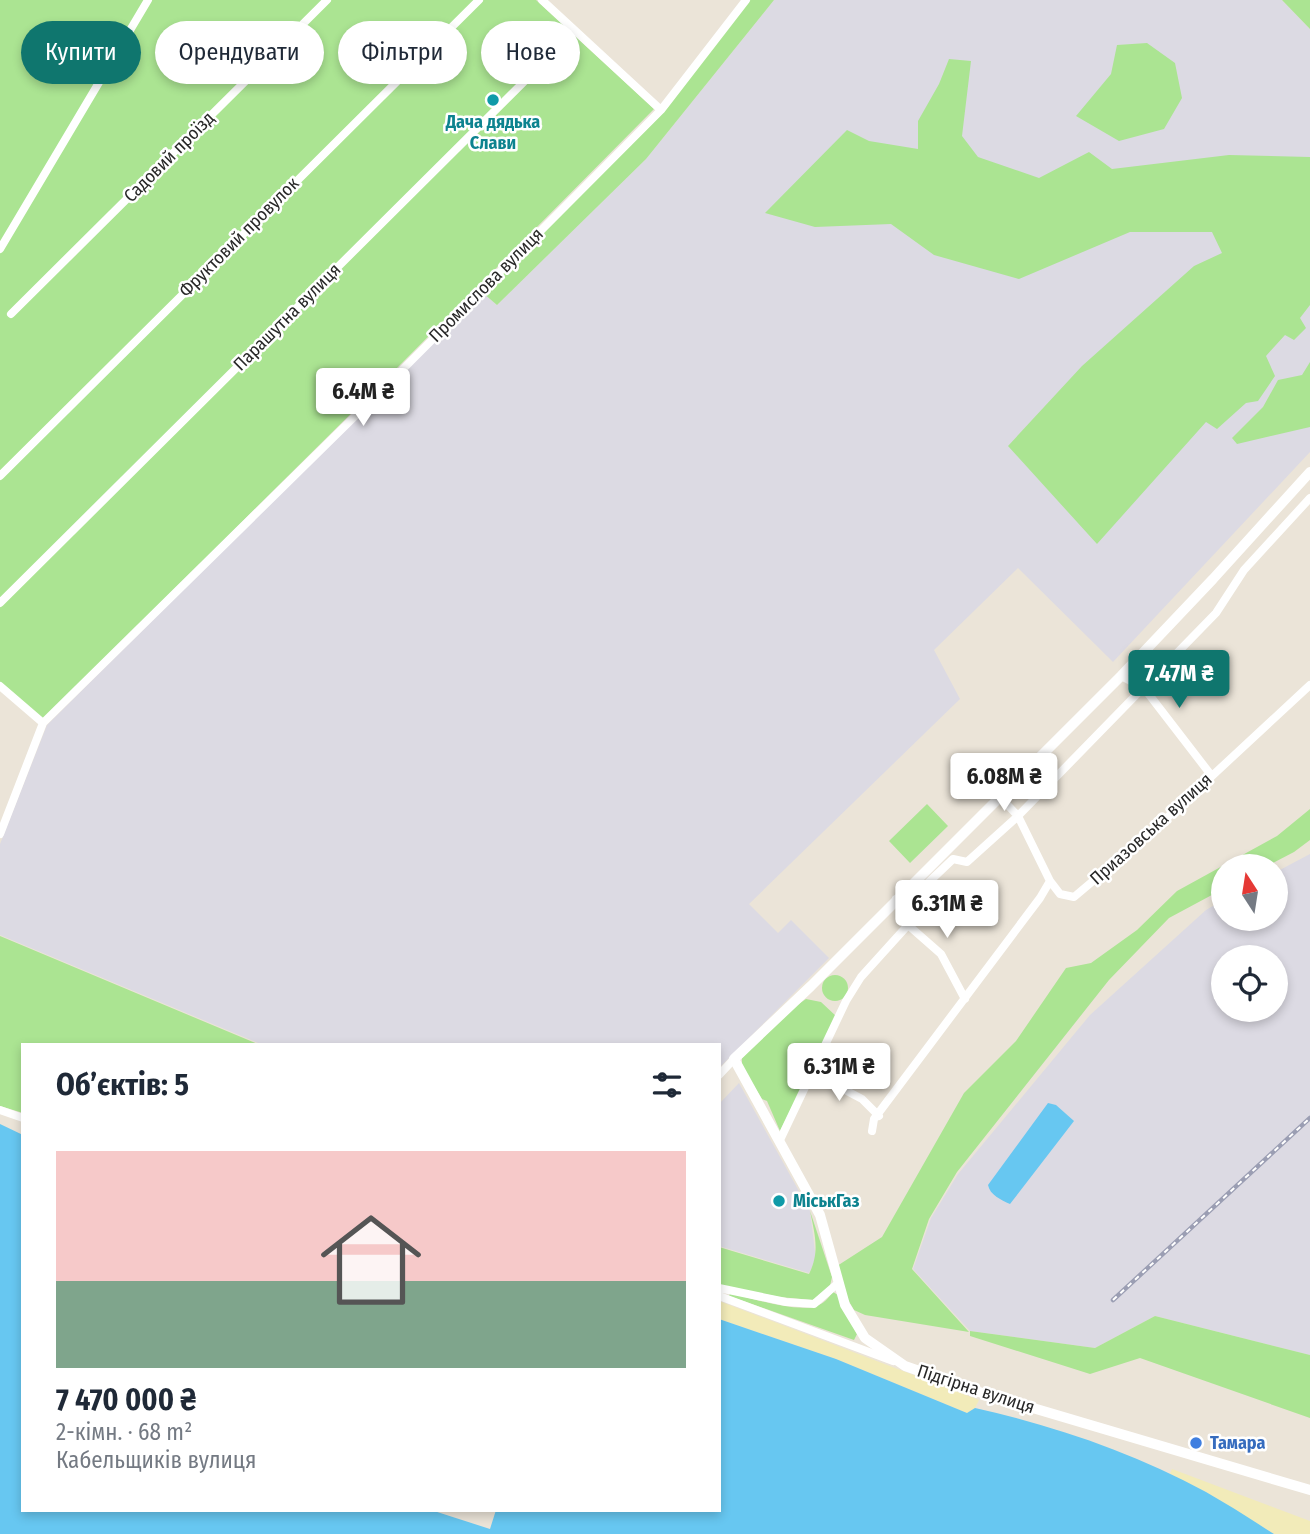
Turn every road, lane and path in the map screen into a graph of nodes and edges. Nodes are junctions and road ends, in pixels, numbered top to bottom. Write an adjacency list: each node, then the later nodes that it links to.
1 (148, 0): 10 (street)
2 (327, 0): 11 (street, Садовий проїзд)
3 (479, 0): 13 (street, Фруктовий провулок)
4 (542, 0): 6 (street)
5 (746, 0): 9 (street, Промислова вулиця)
6 (564, 21)
7 (580, 37): 9 (street)
8 (523, 84): 15 (street, Парашутна вулиця)
9 (661, 110): 20 (street, Промислова вулиця)
10 (0, 249)
11 (11, 314)
12 (1310, 472): 16 (street)
13 (0, 476)
14 (1310, 498): 19 (street)
15 (0, 603)
16 (1121, 676): 19 (street); 22 (street)
17 (1310, 685): 21 (street, Приазовська вулиця)
18 (0, 686): 20 (street)
19 (1144, 688): 21 (street); 23 (street)
20 (43, 723): 24 (street)
21 (1211, 775): 25 (street, Приазовська вулиця)
22 (999, 796): 23 (street); 26 (street)
23 (1018, 816): 25 (street); 27 (street)
24 (0, 834)
25 (1049, 881): 28 (street)
26 (896, 900): 27 (street); 29 (street)
27 (908, 925): 28 (street); 31 (street)
28 (965, 999): 33 (street)
29 (734, 1059): 30 (street); 36 (street, Підгірна вулиця)
30 (721, 1072)
31 (811, 1072): 33 (street); 36 (street)
32 (0, 1110): 34 (street)
33 (879, 1116): 35 (street)
34 (21, 1117)
35 (872, 1131)
36 (780, 1140): 37 (street, Підгірна вулиця)
37 (837, 1284): 38 (street); 40 (street, Підгірна вулиця)
38 (721, 1288)
39 (721, 1297): 40 (street)
40 (905, 1366): 41 (street, Підгірна вулиця)
41 (1310, 1490)

